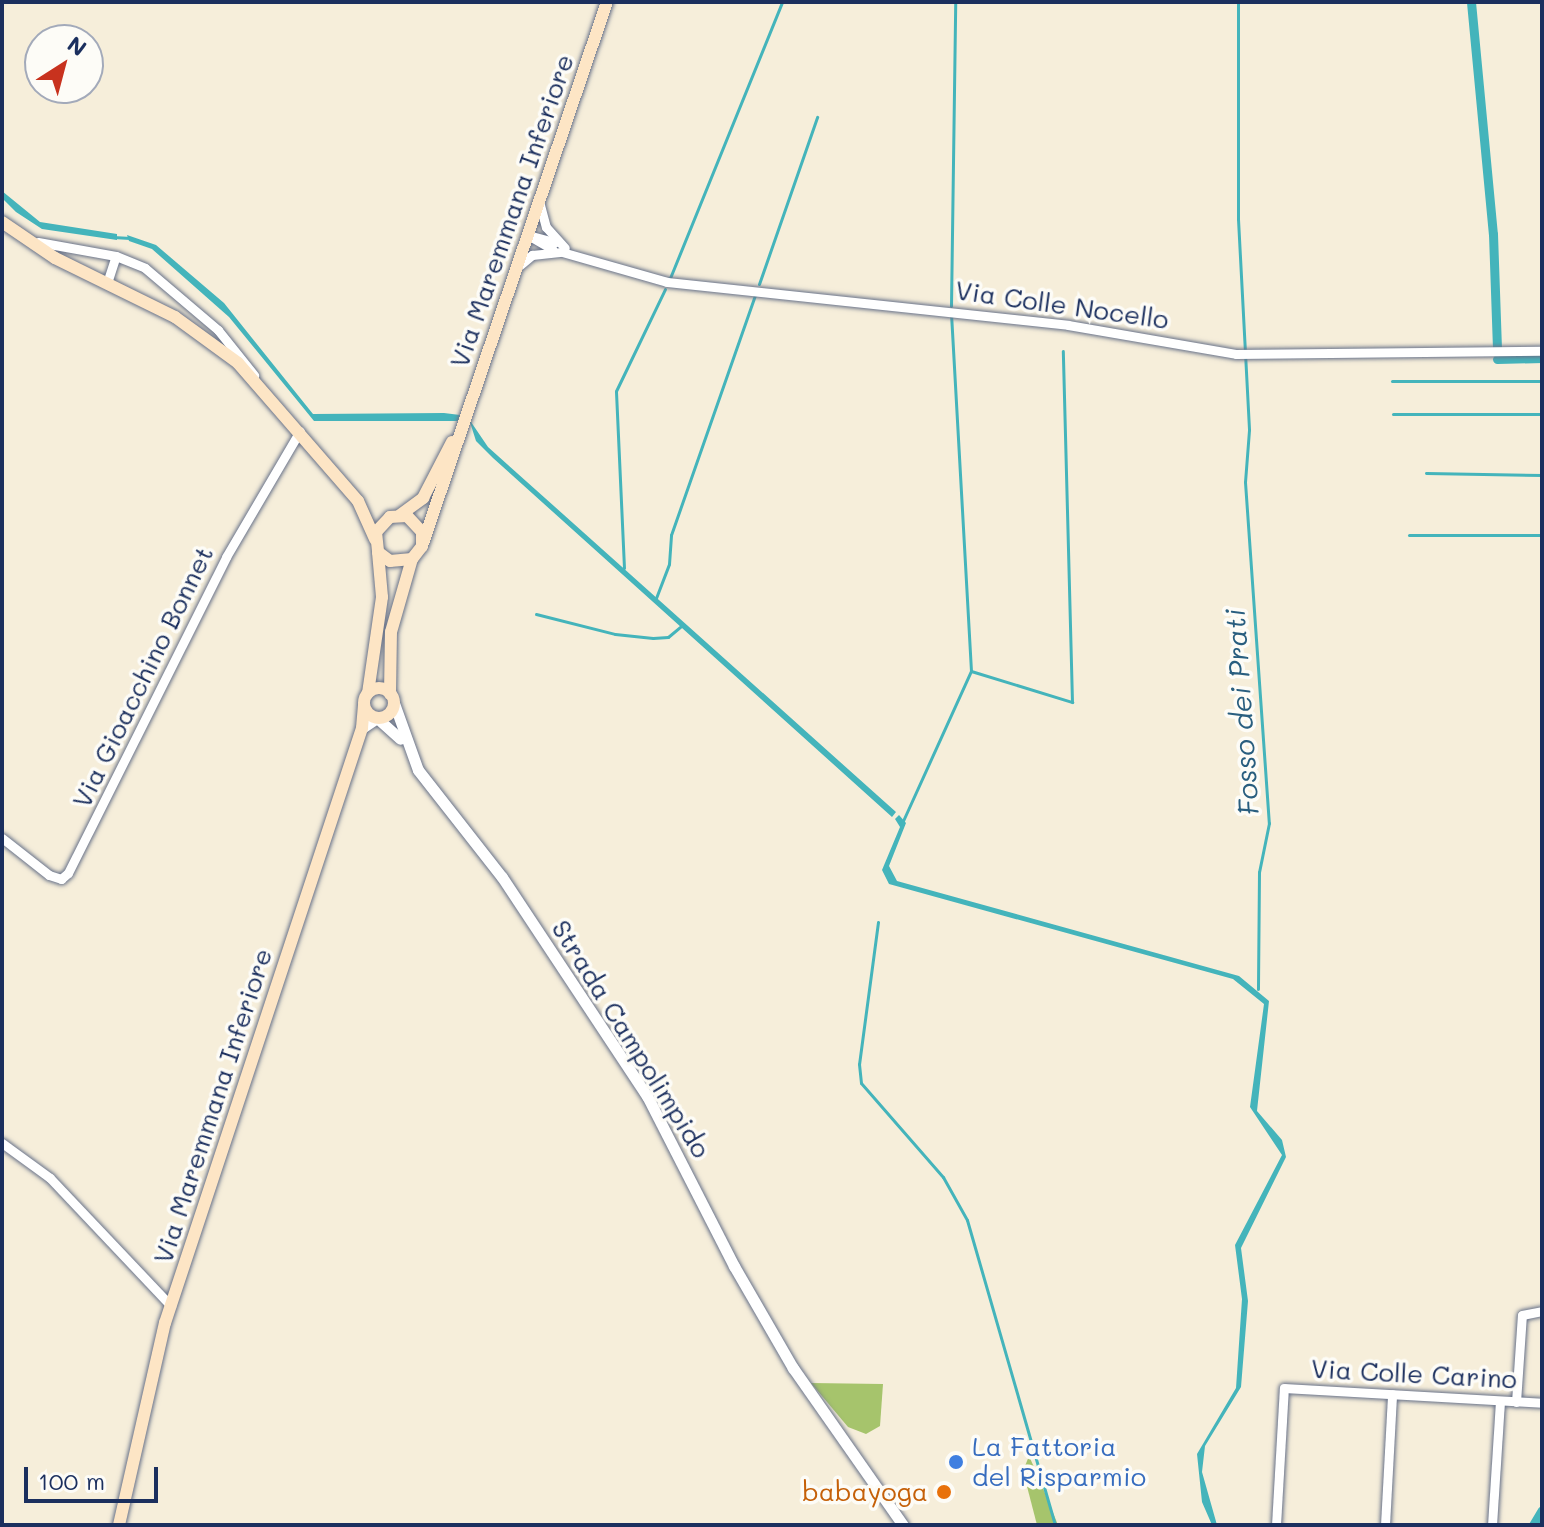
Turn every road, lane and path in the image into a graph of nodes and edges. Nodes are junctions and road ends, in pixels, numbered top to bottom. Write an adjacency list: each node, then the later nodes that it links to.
1 (607, 2): 2 (main road, Via Maremmana Inferiore)
2 (540, 197): 5 (main road, Via Maremmana Inferiore); 6 (street)
3 (2, 222): 4 (main road)
4 (16, 233): 7 (street); 9 (main road)
5 (528, 235): 6 (street); 8 (main road, Via Maremmana Inferiore)
6 (564, 250): 8 (street); 10 (street, Via Colle Nocello)
7 (116, 256): 9 (street); 11 (street)
8 (515, 270): 13 (main road, Via Maremmana Inferiore)
9 (107, 283): 11 (main road)
10 (1542, 351)
11 (262, 386): 12 (main road)
12 (300, 431): 14 (main road); 24 (street, Via Gioacchino Bonnet)
13 (459, 434): 15 (main road, Via Maremmana Inferiore); 17 (main road, Via Maremmana Inferiore)
14 (358, 501): 15 (main road); 16 (main road, Via Maremmana Inferiore)
15 (395, 516): 16 (main road); 17 (main road)
16 (377, 545): 18 (main road); 20 (main road, Via Maremmana Inferiore)
17 (422, 546): 18 (main road)
18 (412, 559): 19 (main road)
19 (392, 698): 20 (main road); 21 (main road); 23 (street, Strada Campolimpido)
20 (366, 699): 21 (main road); 22 (main road, Via Maremmana Inferiore)
21 (377, 718): 22 (street); 23 (street)
22 (362, 728): 26 (main road, Via Maremmana Inferiore)
23 (407, 751): 33 (street, Strada Campolimpido)
24 (2, 838)
25 (2, 1143): 26 (street)
26 (171, 1306): 32 (main road, Via Maremmana Inferiore)
27 (1542, 1311): 30 (street)
28 (1392, 1394): 29 (street, Via Colle Carino); 34 (street, Via Colle Carino); 35 (street)
29 (1500, 1402): 30 (street, Via Colle Carino); 36 (street)
30 (1516, 1402): 31 (street, Via Colle Carino)
31 (1542, 1403)
32 (119, 1525)
33 (903, 1525)
34 (1276, 1525)
35 (1385, 1525)
36 (1492, 1525)

